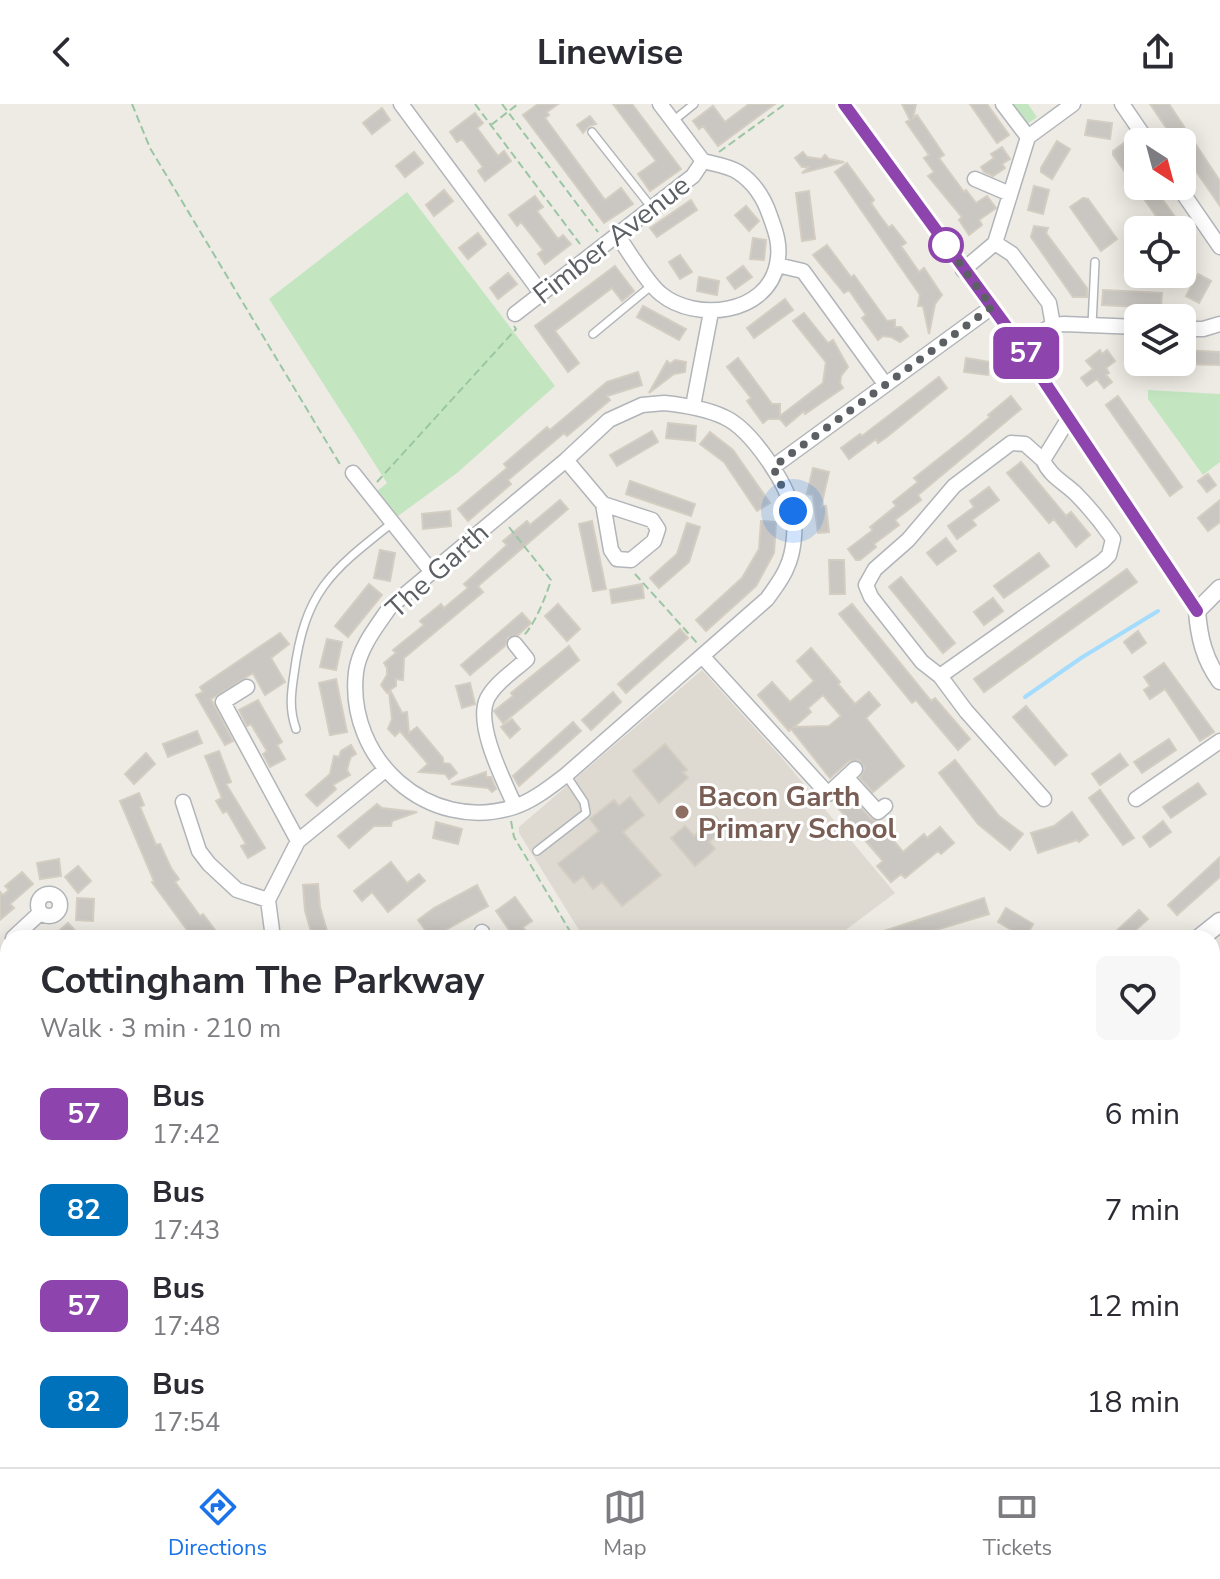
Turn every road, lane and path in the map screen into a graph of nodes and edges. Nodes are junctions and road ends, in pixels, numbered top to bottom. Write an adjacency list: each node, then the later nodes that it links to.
1 (132, 104): 51 (path)
2 (401, 104): 34 (street)
3 (475, 104): 14 (path)
4 (484, 104): 14 (path)
5 (502, 104): 15 (path)
6 (518, 104): 15 (path)
7 (660, 104): 16 (street)
8 (694, 104): 16 (lane)
9 (785, 104): 21 (path)
10 (844, 104): 32 (street)
11 (1003, 104): 20 (street)
12 (1073, 104): 20 (street)
13 (1122, 104): 18 (street)
14 (478, 108): 17 (path)
15 (508, 112): 17 (path); 26 (path)
16 (673, 121): 21 (street)
17 (491, 125): 29 (path)
18 (1138, 128)
19 (592, 132): 25 (lane)
20 (1028, 137): 23 (street)
21 (704, 161): 25 (street, Fimber Avenue); 31 (street)
22 (975, 179): 23 (street)
23 (1010, 194): 27 (street)
24 (1188, 200): 28 (street)
25 (652, 208): 26 (street, Fimber Avenue)
26 (611, 239): 29 (street, Fimber Avenue); 33 (street)
27 (995, 243): 32 (street); 39 (street)
28 (1220, 247)
29 (588, 255): 34 (street, Fimber Avenue)
30 (1095, 262): 40 (lane)
31 (777, 265): 36 (street); 45 (street)
32 (963, 270): 35 (street)
33 (653, 284): 36 (street); 43 (lane)
34 (541, 293): 37 (street, Fimber Avenue)
35 (992, 307): 44 (street); 45 (street)
36 (711, 312): 46 (street)
37 (515, 314): 52 (path)
38 (1220, 324): 42 (street)
39 (1053, 325): 40 (street); 44 (street)
40 (1092, 325): 41 (street)
41 (1124, 326)
42 (1196, 329)
43 (593, 334)
44 (1020, 345): 47 (street)
45 (885, 384): 50 (street)
46 (693, 406): 48 (street, The Garth); 50 (street, The Garth)
47 (1069, 418): 49 (street); 59 (street)
48 (566, 460): 53 (street); 54 (street, The Garth)
49 (1043, 460): 62 (street); 62 (street)
50 (773, 467): 61 (street, The Garth)
51 (353, 473): 52 (street)
52 (367, 490): 55 (street)
53 (603, 504): 56 (street); 56 (street)
54 (499, 515): 57 (street, The Garth); 60 (path)
55 (392, 523): 57 (street); 65 (lane)
56 (631, 560): 61 (path)
57 (431, 571): 67 (street, The Garth)
58 (1220, 588): 59 (street)
59 (1197, 611): 63 (street)
60 (515, 644): 73 (street)
61 (704, 655): 68 (street, The Garth); 72 (street)
62 (940, 676): 69 (street)
63 (1220, 681)
64 (247, 687): 74 (street)
65 (296, 729)
66 (1220, 741): 71 (street)
67 (385, 770): 73 (street, The Garth); 74 (street)
68 (566, 775): 73 (street, The Garth); 75 (lane)
69 (1035, 793)
70 (182, 797): 76 (street)
71 (1136, 799)
72 (885, 806)
73 (512, 807): 80 (path)
74 (298, 841): 76 (street)
75 (537, 851)
76 (268, 900): 79 (street)
77 (40, 913): 78 (street)
78 (22, 930)
79 (272, 930)
80 (569, 930)

